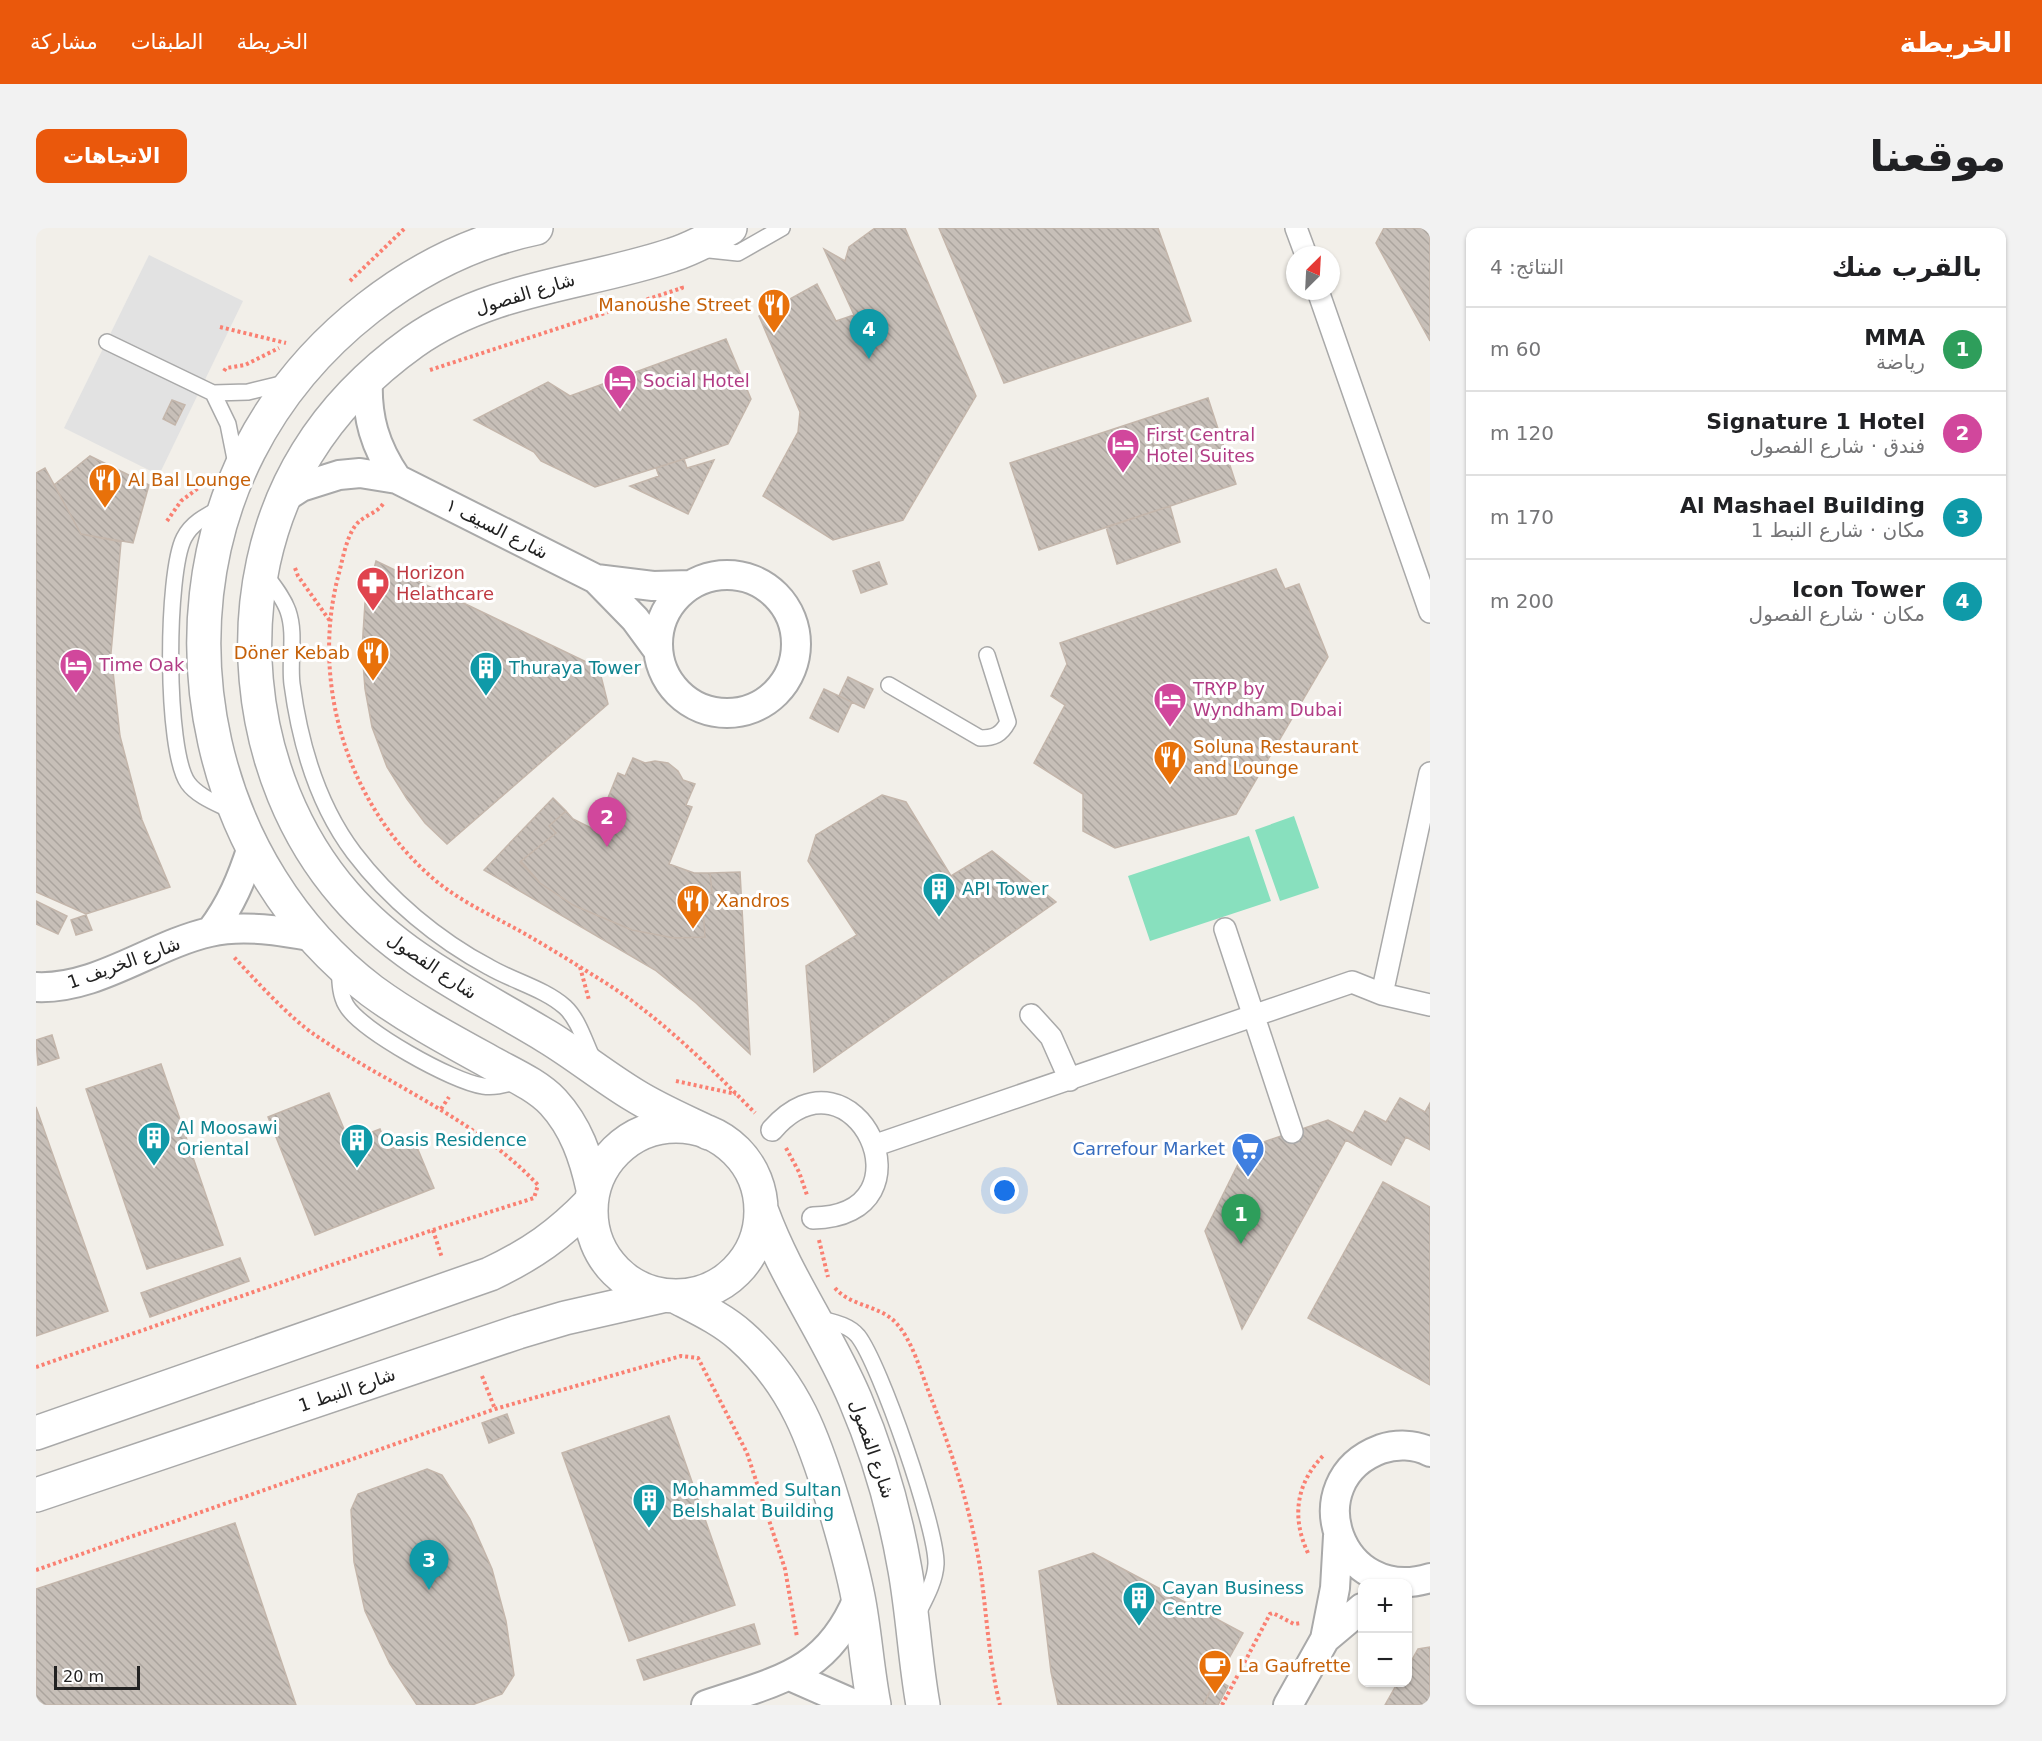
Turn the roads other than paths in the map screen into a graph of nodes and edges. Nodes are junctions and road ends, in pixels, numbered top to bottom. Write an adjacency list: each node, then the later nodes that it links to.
1 (536, 228): 10 (street)
2 (730, 228): 6 (street, شارع الفصول)
3 (782, 228): 6 (lane)
4 (1296, 228): 5 (street)
5 (1303, 246)
6 (682, 251): 9 (street, شارع الفصول)
7 (1321, 300): 17 (street)
8 (107, 342): 11 (lane)
9 (368, 378): 13 (street); 14 (street, شارع الفصول)
10 (297, 380): 11 (lane); 12 (street)
11 (213, 393): 12 (lane)
12 (237, 475): 22 (street)
13 (397, 479): 14 (street); 15 (street, شارع السيف ١)
14 (284, 498): 34 (street, شارع الفصول)
15 (596, 579): 16 (street, شارع السيف ١); 18 (street, شارع السيف ١)
16 (691, 585): 18 (street); 18 (street)
17 (1430, 612)
18 (657, 649)
19 (987, 655): 20 (lane)
20 (890, 685)
21 (1430, 773): 27 (street)
22 (252, 847): 24 (street); 25 (street)
23 (1225, 929): 30 (street)
24 (211, 932): 25 (street, شارع الخريف 1); 26 (street, شارع الخريف 1)
25 (315, 937): 36 (street)
26 (36, 987)
27 (1382, 994): 28 (street); 30 (street)
28 (1430, 1005)
29 (1031, 1015): 31 (street)
30 (1254, 1016): 31 (street); 33 (street)
31 (1070, 1080): 35 (street)
32 (772, 1130): 35 (street)
33 (1292, 1132)
34 (709, 1133): 36 (street); 37 (street)
35 (876, 1145): 38 (street)
36 (592, 1195): 39 (street); 40 (street)
37 (762, 1212): 39 (street); 54 (street, شارع الفصول)
38 (813, 1218)
39 (669, 1296): 42 (street, شارع النبط 1); 47 (street)
40 (36, 1433)
41 (1430, 1452): 43 (street)
42 (36, 1495)
43 (1338, 1536): 45 (street); 49 (street)
44 (1430, 1578): 46 (street)
45 (1382, 1579)
46 (1412, 1581)
47 (858, 1598): 50 (street); 53 (street)
48 (1358, 1611): 49 (street)
49 (1325, 1639): 55 (street)
50 (790, 1676): 51 (street); 52 (street)
51 (706, 1705)
52 (856, 1705)
53 (874, 1705)
54 (923, 1705)
55 (1288, 1705)

